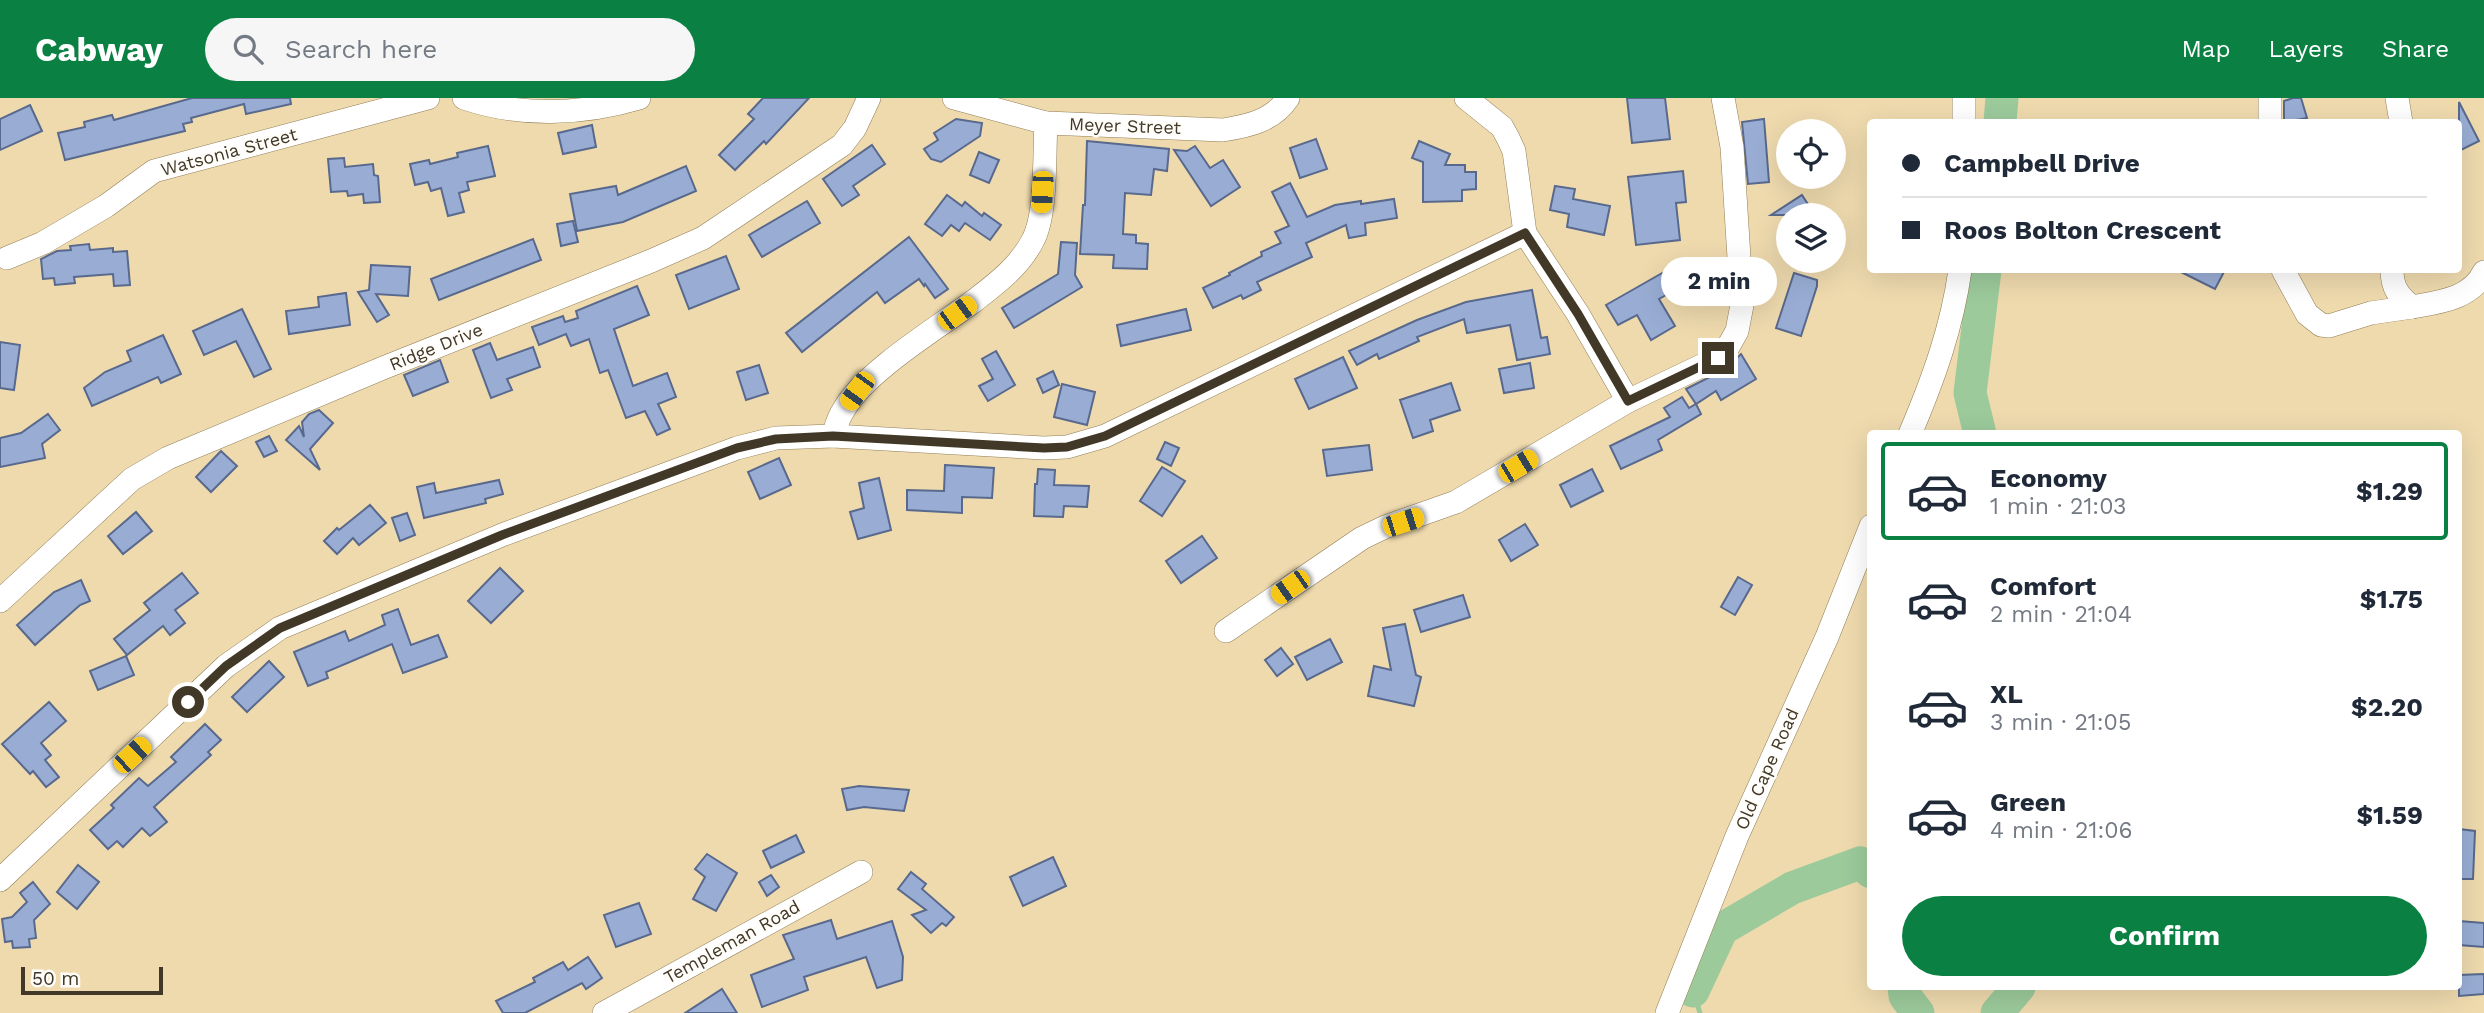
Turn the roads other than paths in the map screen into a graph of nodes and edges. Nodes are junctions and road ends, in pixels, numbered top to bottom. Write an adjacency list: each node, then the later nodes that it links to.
1 (428, 98): 17 (street, Watsonia Street)
2 (464, 98): 3 (street)
3 (639, 98)
4 (869, 98): 27 (street, Ridge Drive)
5 (954, 98): 15 (street, Meyer Street)
6 (1288, 98): 15 (street, Meyer Street)
7 (1466, 98): 16 (street)
8 (1723, 98): 23 (street)
9 (1964, 98): 12 (street)
10 (2270, 98): 13 (street)
11 (2397, 98): 14 (street)
12 (1964, 119)
13 (2270, 119)
14 (2400, 119)
15 (1046, 123): 25 (street)
16 (1525, 233): 23 (street); 25 (street)
17 (7, 258)
18 (2484, 272): 22 (street)
19 (1960, 273): 24 (street)
20 (2285, 273): 22 (street)
21 (2392, 273): 22 (street)
22 (2412, 307)
23 (1628, 401): 28 (street)
24 (1912, 430)
25 (833, 436): 30 (street)
26 (1867, 536): 32 (street, Old Cape Road)
27 (0, 601)
28 (1226, 631)
29 (861, 872): 31 (street, Templeman Road)
30 (0, 880)
31 (604, 1013)
32 (1667, 1013)

